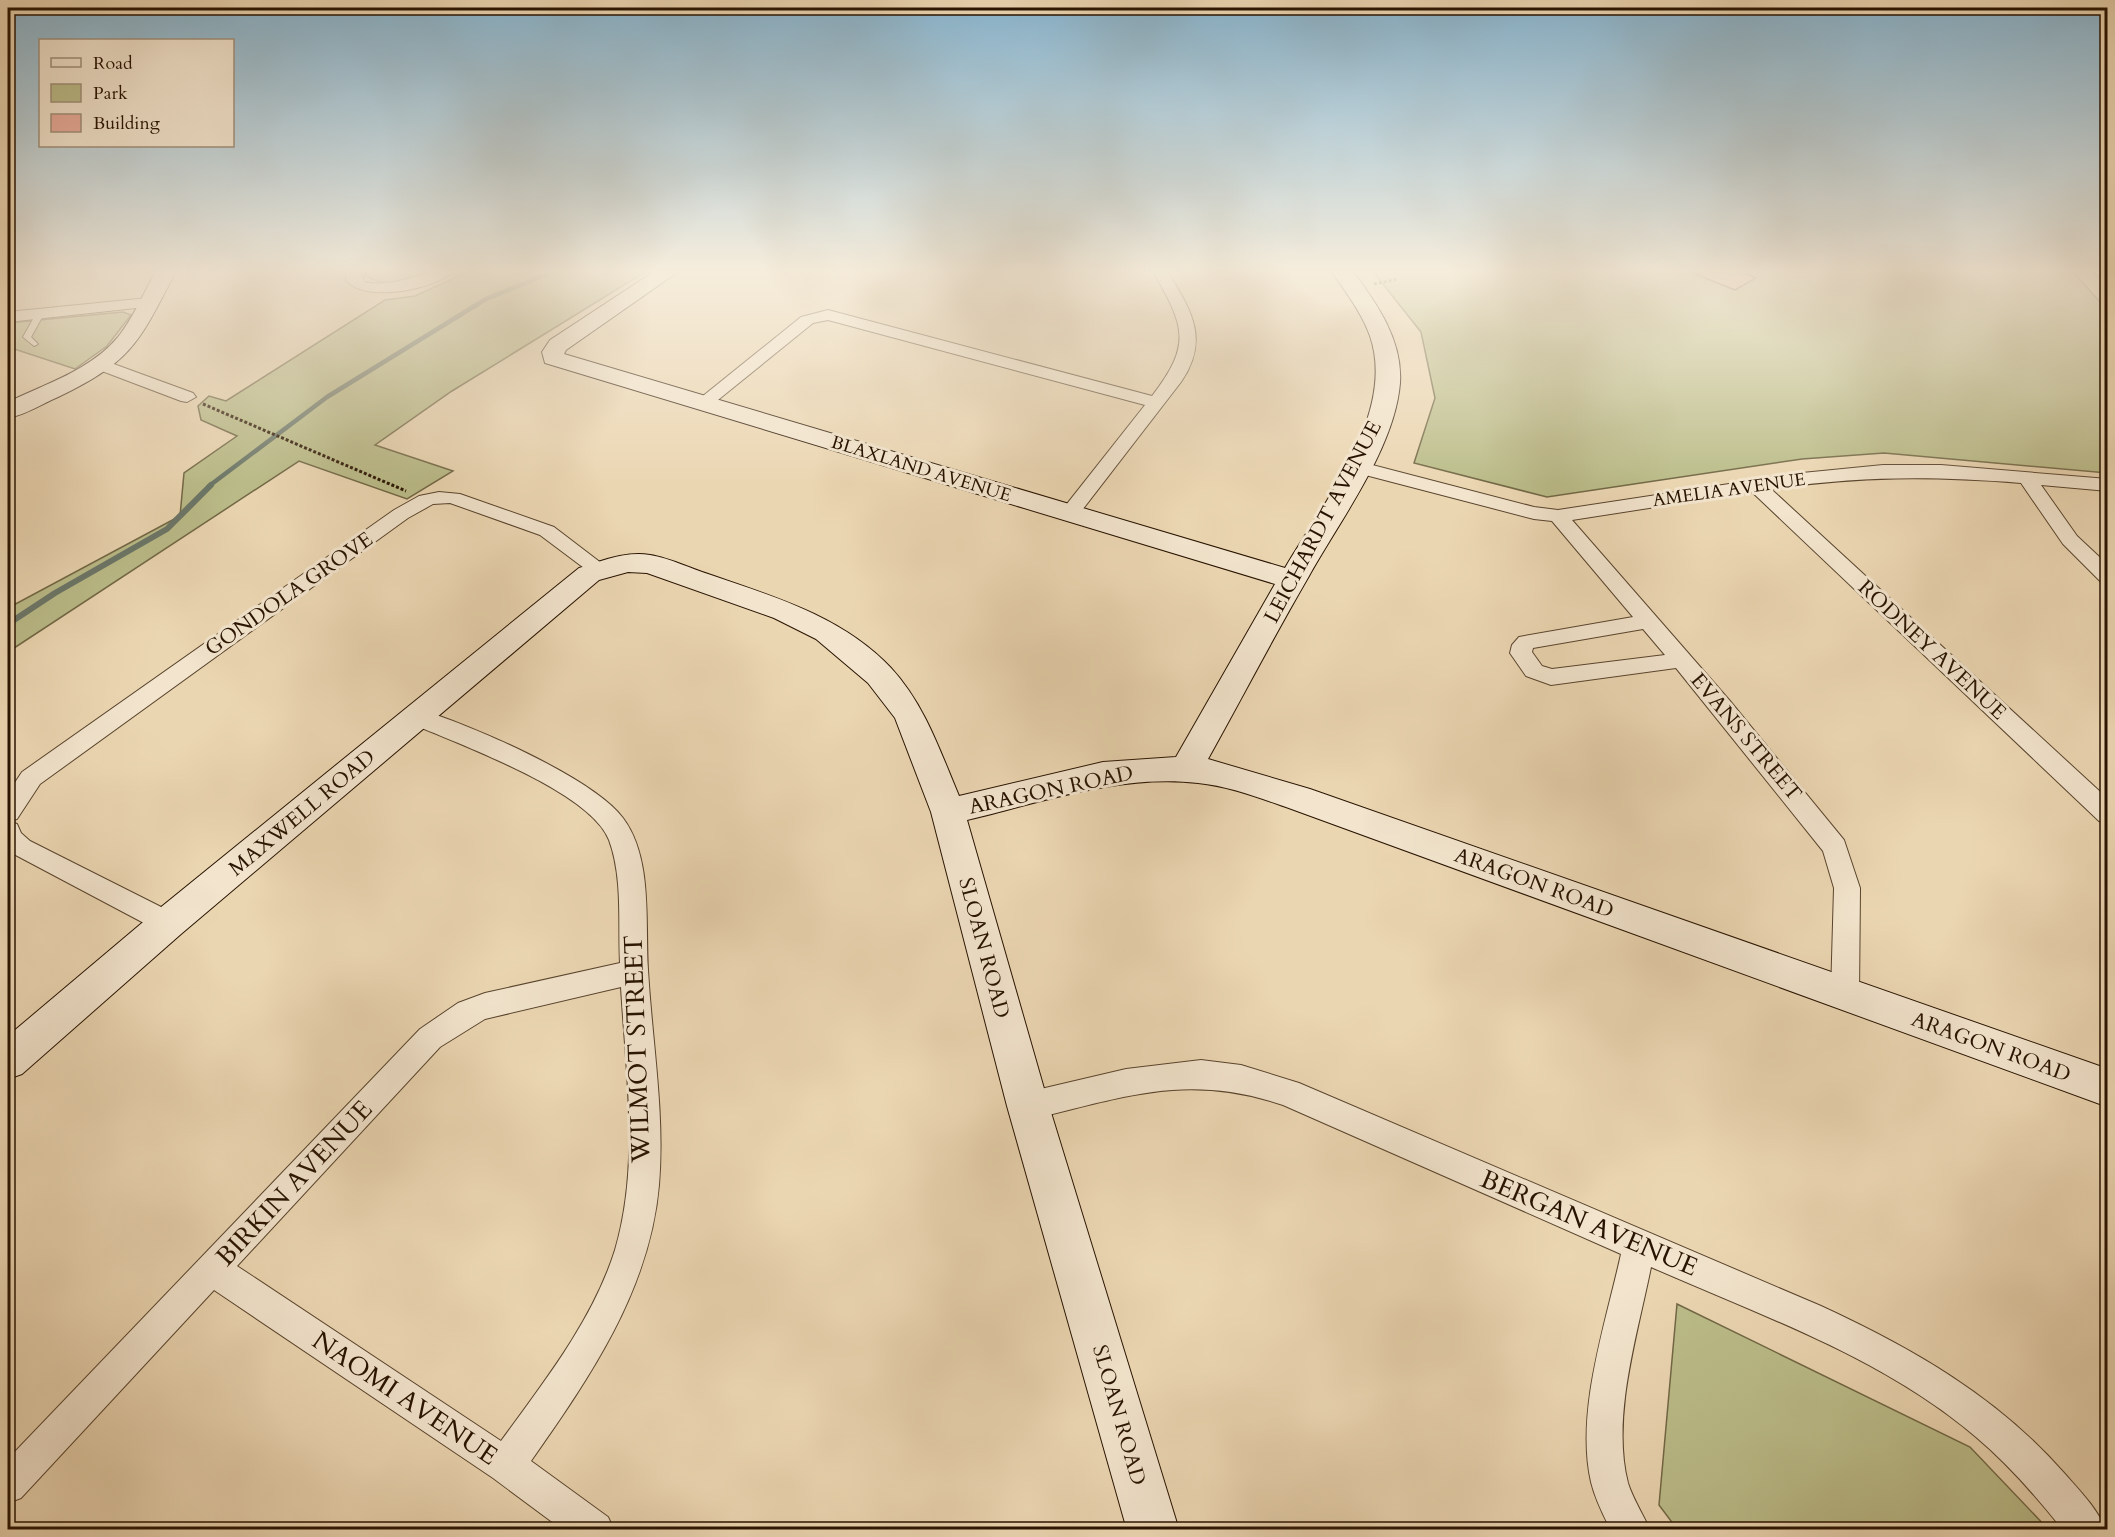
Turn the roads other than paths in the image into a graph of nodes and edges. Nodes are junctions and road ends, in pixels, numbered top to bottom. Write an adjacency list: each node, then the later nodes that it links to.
1 (31, 341): 8 (lane)
2 (126, 341): 9 (street)
3 (564, 341): 12 (street, BLAXLAND AVENUE)
4 (781, 341): 12 (street)
5 (924, 341): 11 (street)
6 (1189, 341): 11 (street)
7 (1383, 341): 14 (street, LEICHARDT AVENUE)
8 (34, 344)
9 (100, 364): 10 (street); 13 (street)
10 (187, 397)
11 (1156, 403): 18 (street)
12 (702, 404): 18 (street, BLAXLAND AVENUE)
13 (8, 411)
14 (1357, 467): 19 (street, AMELIA AVENUE); 22 (street, LEICHARDT AVENUE)
15 (2027, 479): 16 (street, AMELIA AVENUE); 17 (street, AMELIA AVENUE); 21 (street)
16 (2108, 485)
17 (1756, 486): 19 (street, AMELIA AVENUE); 29 (street, RODNEY AVENUE)
18 (1069, 514): 22 (street, BLAXLAND AVENUE)
19 (1558, 516): 23 (street, EVANS STREET)
20 (599, 569): 25 (street, MAXWELL ROAD); 27 (street, GONDOLA GROVE); 28 (street, SLOAN ROAD)
21 (2108, 577)
22 (1292, 580): 26 (street, LEICHARDT AVENUE)
23 (1649, 621): 24 (street, EVANS STREET); 24 (street)
24 (1682, 660): 33 (street, EVANS STREET)
25 (418, 717): 31 (street, MAXWELL ROAD); 32 (street, WILMOT STREET)
26 (1186, 769): 28 (street, ARAGON ROAD); 33 (street, ARAGON ROAD)
27 (8, 812)
28 (948, 812): 36 (street, SLOAN ROAD)
29 (2108, 814)
30 (8, 831): 31 (street)
31 (168, 923): 34 (street, MAXWELL ROAD)
32 (634, 972): 38 (street, BIRKIN AVENUE); 39 (street, WILMOT STREET)
33 (1845, 994): 35 (street, ARAGON ROAD)
34 (8, 1061)
35 (2108, 1088)
36 (1028, 1106): 37 (street, BERGAN AVENUE); 42 (street, SLOAN ROAD)
37 (1639, 1246): 43 (street); 44 (street, BERGAN AVENUE)
38 (213, 1270): 39 (street, NAOMI AVENUE); 40 (street, BIRKIN AVENUE)
39 (506, 1466): 41 (street, NAOMI AVENUE)
40 (8, 1485)
41 (595, 1530)
42 (1153, 1530)
43 (1631, 1530)
44 (2087, 1530)

